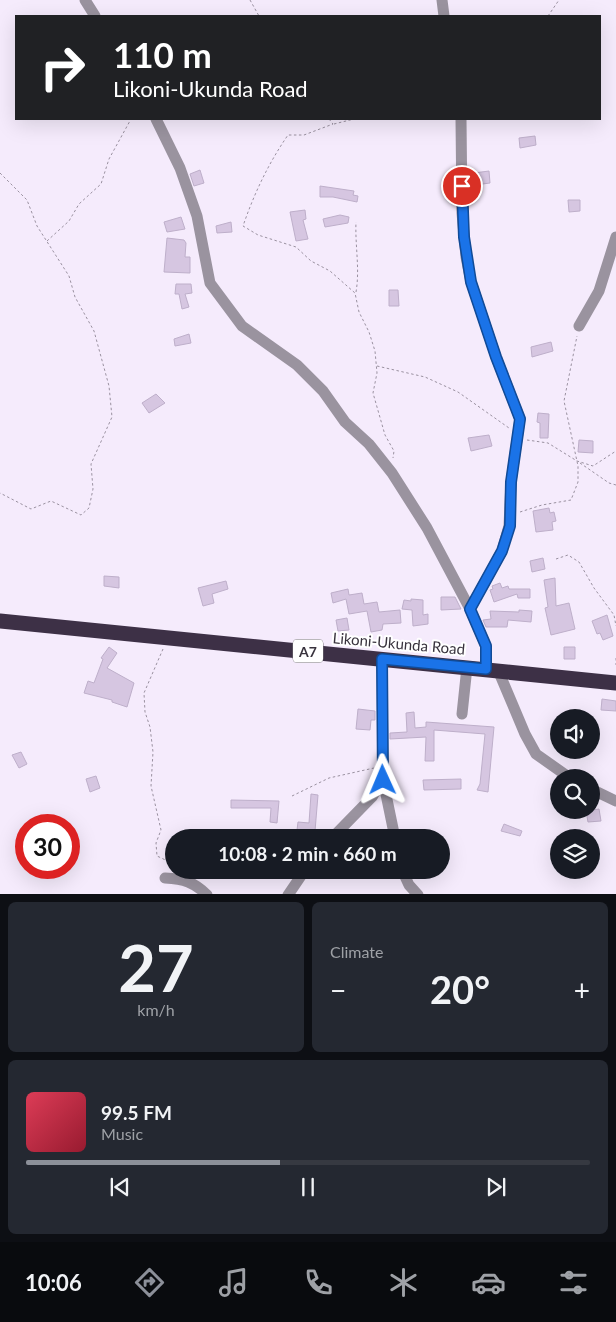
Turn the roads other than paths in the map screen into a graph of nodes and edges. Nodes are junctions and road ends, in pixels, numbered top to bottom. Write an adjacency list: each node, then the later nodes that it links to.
1 (86, 0): 3 (street)
2 (442, 0): 4 (street)
3 (94, 15)
4 (444, 15)
5 (156, 120): 9 (street)
6 (462, 120): 9 (street)
7 (616, 237): 8 (street)
8 (579, 326)
9 (470, 609): 13 (street)
10 (0, 621): 11 (highway, Likoni-Ukunda Road / A7)
11 (382, 659): 12 (highway, Likoni-Ukunda Road / A7); 17 (street)
12 (467, 667): 13 (highway, Likoni-Ukunda Road / A7); 15 (street)
13 (492, 669): 14 (highway, Likoni-Ukunda Road / A7); 16 (street)
14 (616, 683)
15 (462, 714)
16 (557, 769)
17 (383, 780): 20 (street); 21 (street)
18 (600, 793): 19 (street)
19 (616, 800)
20 (341, 829)
21 (392, 829)
22 (182, 879): 25 (street)
23 (299, 879): 26 (street)
24 (407, 879): 27 (street)
25 (207, 894)
26 (288, 894)
27 (418, 894)

